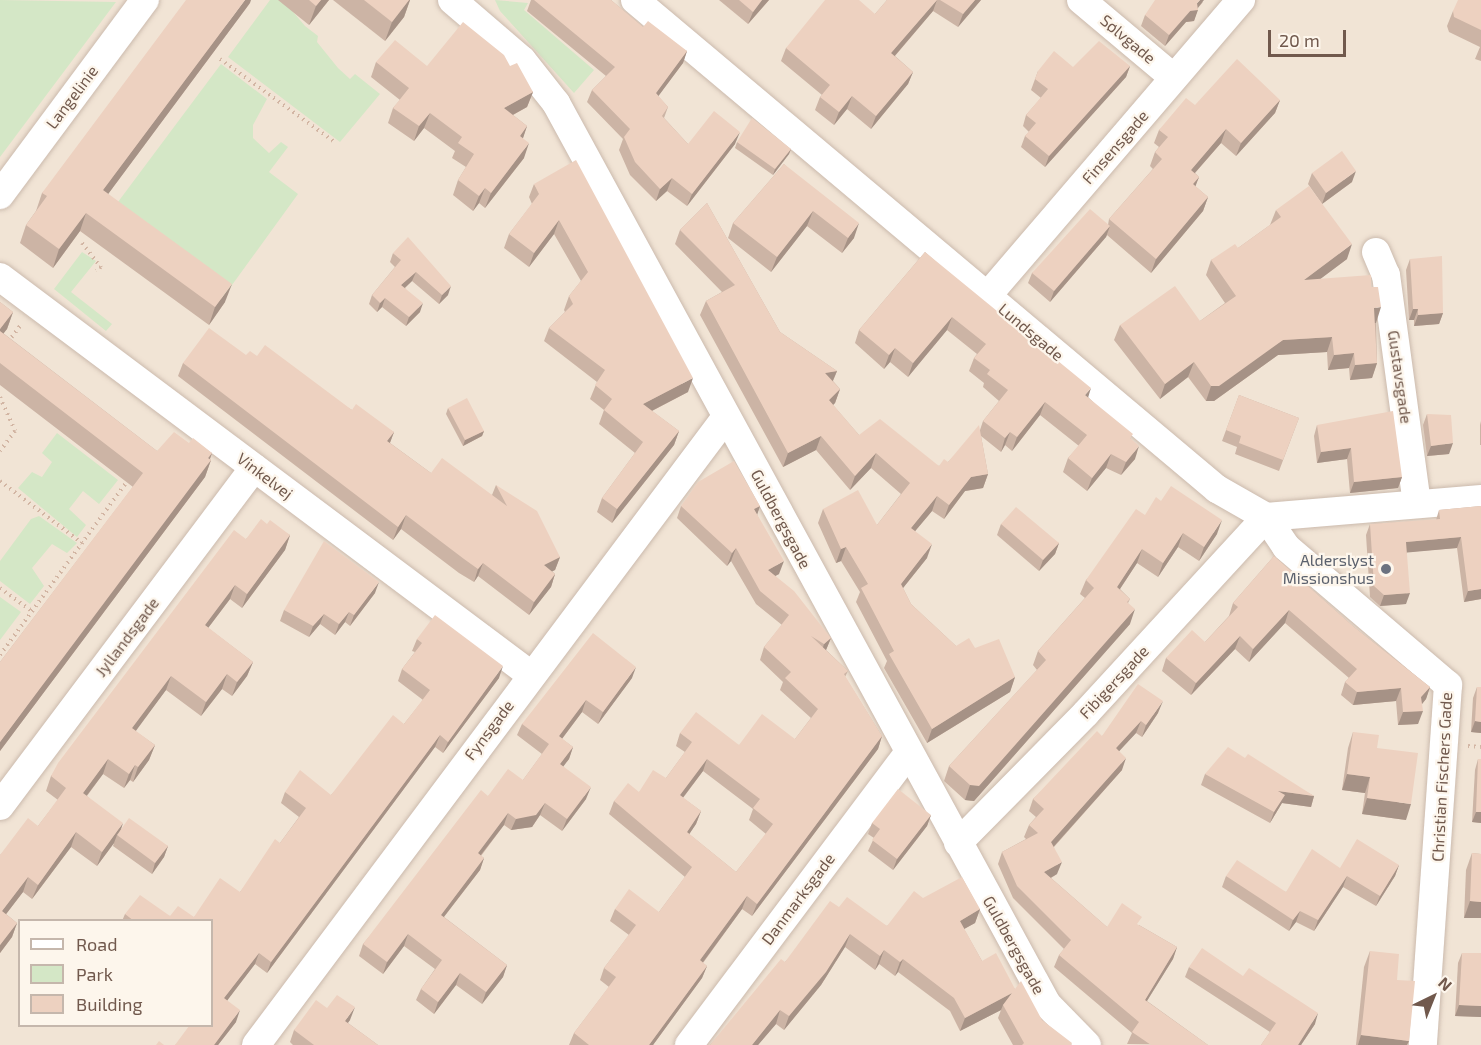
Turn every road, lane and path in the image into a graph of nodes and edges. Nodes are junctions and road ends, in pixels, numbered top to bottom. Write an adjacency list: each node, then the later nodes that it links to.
1 (145, 0): 9 (street, Langelinie)
2 (635, 0): 14 (street, Lundsgade)
3 (1081, 0): 7 (street, Sølvgade)
4 (1241, 0): 7 (street, Finsensgade)
5 (458, 2): 18 (street, Guldbergsgade)
6 (220, 59): 8 (path)
7 (1174, 78): 14 (street, Finsensgade)
8 (336, 143)
9 (0, 195)
10 (82, 243): 12 (path)
11 (1376, 252): 24 (street, Gustavsgade)
12 (96, 270)
13 (0, 277): 15 (street, Vinkelvej)
14 (988, 295): 25 (street, Lundsgade)
15 (36, 304): 16 (path); 20 (street, Vinkelvej)
16 (6, 344)
17 (0, 397): 19 (path)
18 (726, 417): 30 (street, Fynsgade); 31 (street, Guldbergsgade)
19 (0, 451)
20 (254, 468): 30 (street, Vinkelvej); 32 (street, Jyllandsgade)
21 (134, 472): 26 (path)
22 (0, 481): 26 (path)
23 (1481, 499): 24 (street)
24 (1417, 504): 25 (street)
25 (1266, 517): 33 (street, Fibigersgade); 37 (street, Christian Fischers Gade)
26 (82, 543): 28 (path)
27 (0, 588): 28 (path)
28 (32, 611): 29 (path)
29 (0, 655)
30 (531, 675): 34 (street, Fynsgade)
31 (908, 753): 33 (street, Guldbergsgade); 35 (street, Danmarksgade)
32 (0, 806)
33 (958, 843): 36 (street, Guldbergsgade)
34 (256, 1045)
35 (689, 1045)
36 (1087, 1045)
37 (1423, 1045)

